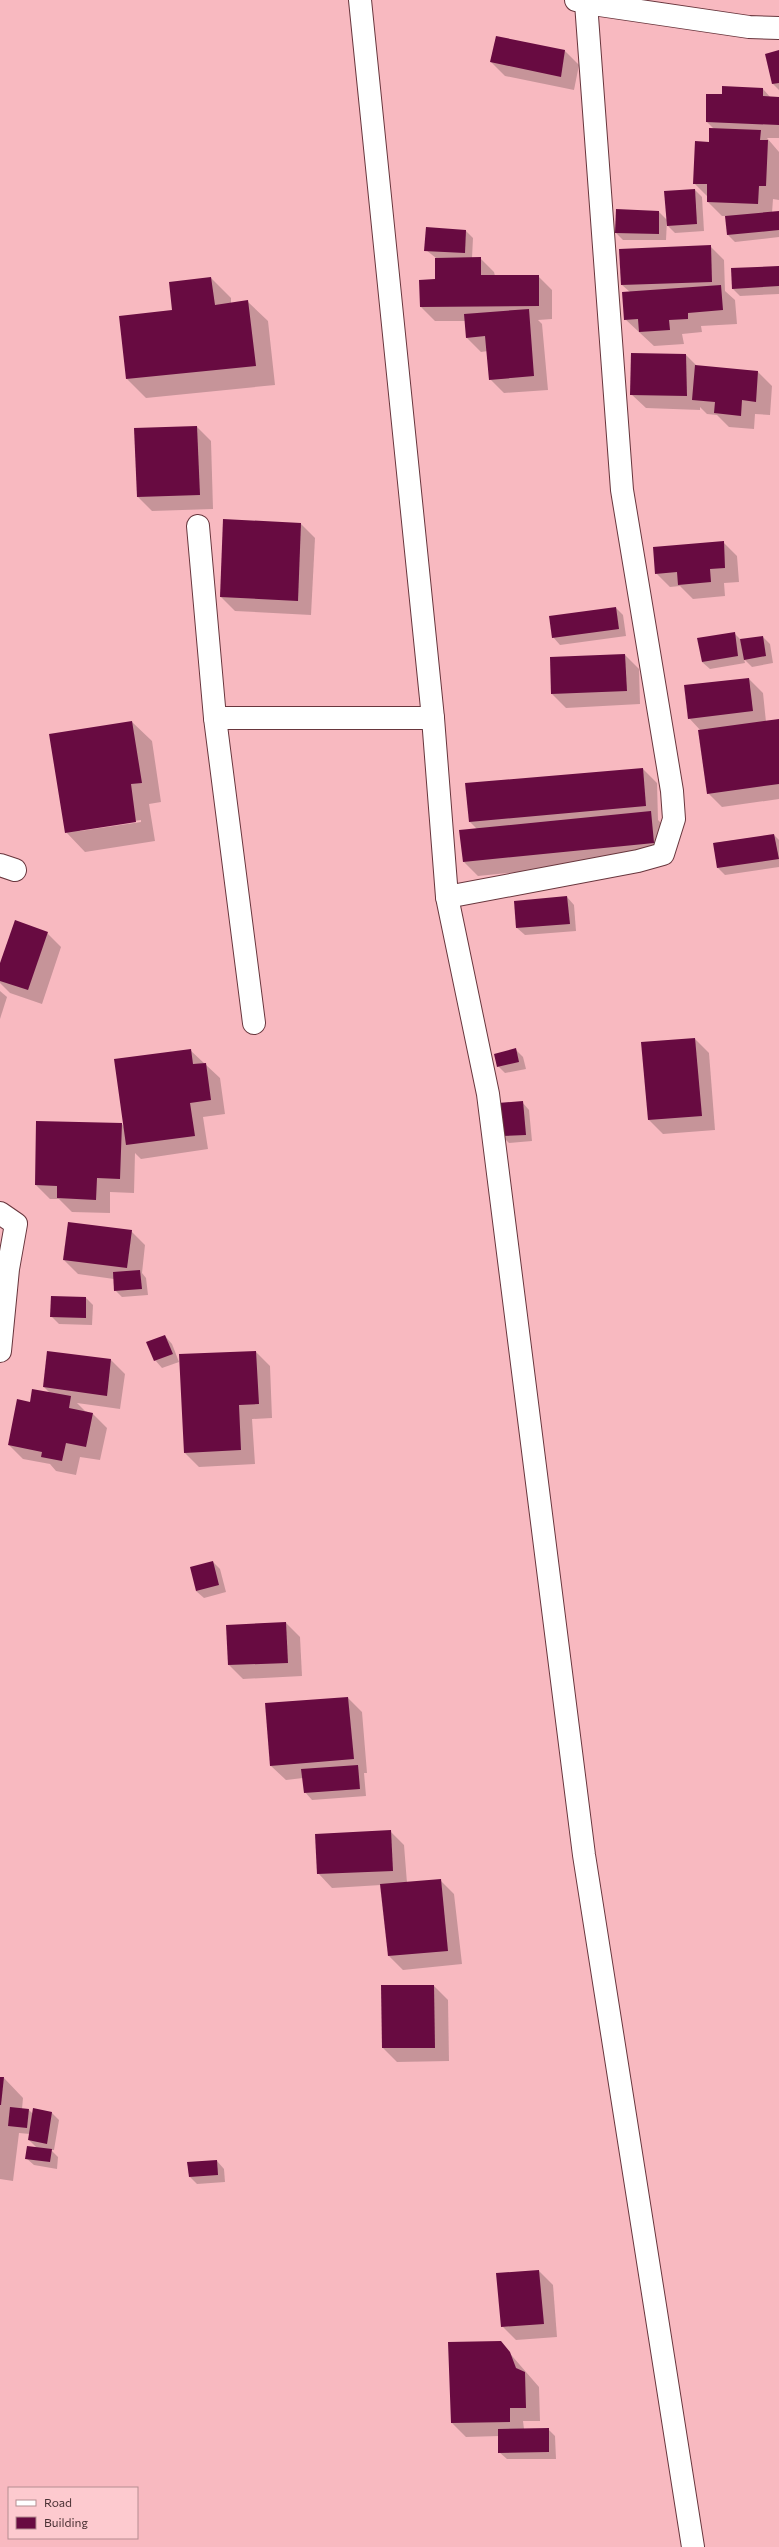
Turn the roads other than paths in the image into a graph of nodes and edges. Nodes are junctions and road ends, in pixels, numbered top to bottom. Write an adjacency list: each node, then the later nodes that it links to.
1 (360, 0): 6 (street)
2 (581, 2): 3 (street); 7 (street)
3 (779, 28)
4 (198, 526): 5 (street)
5 (215, 718): 6 (street); 8 (street)
6 (433, 718): 7 (street)
7 (447, 897): 11 (street)
8 (254, 1023)
9 (0, 1213): 10 (street)
10 (0, 1352)
11 (693, 2547)

